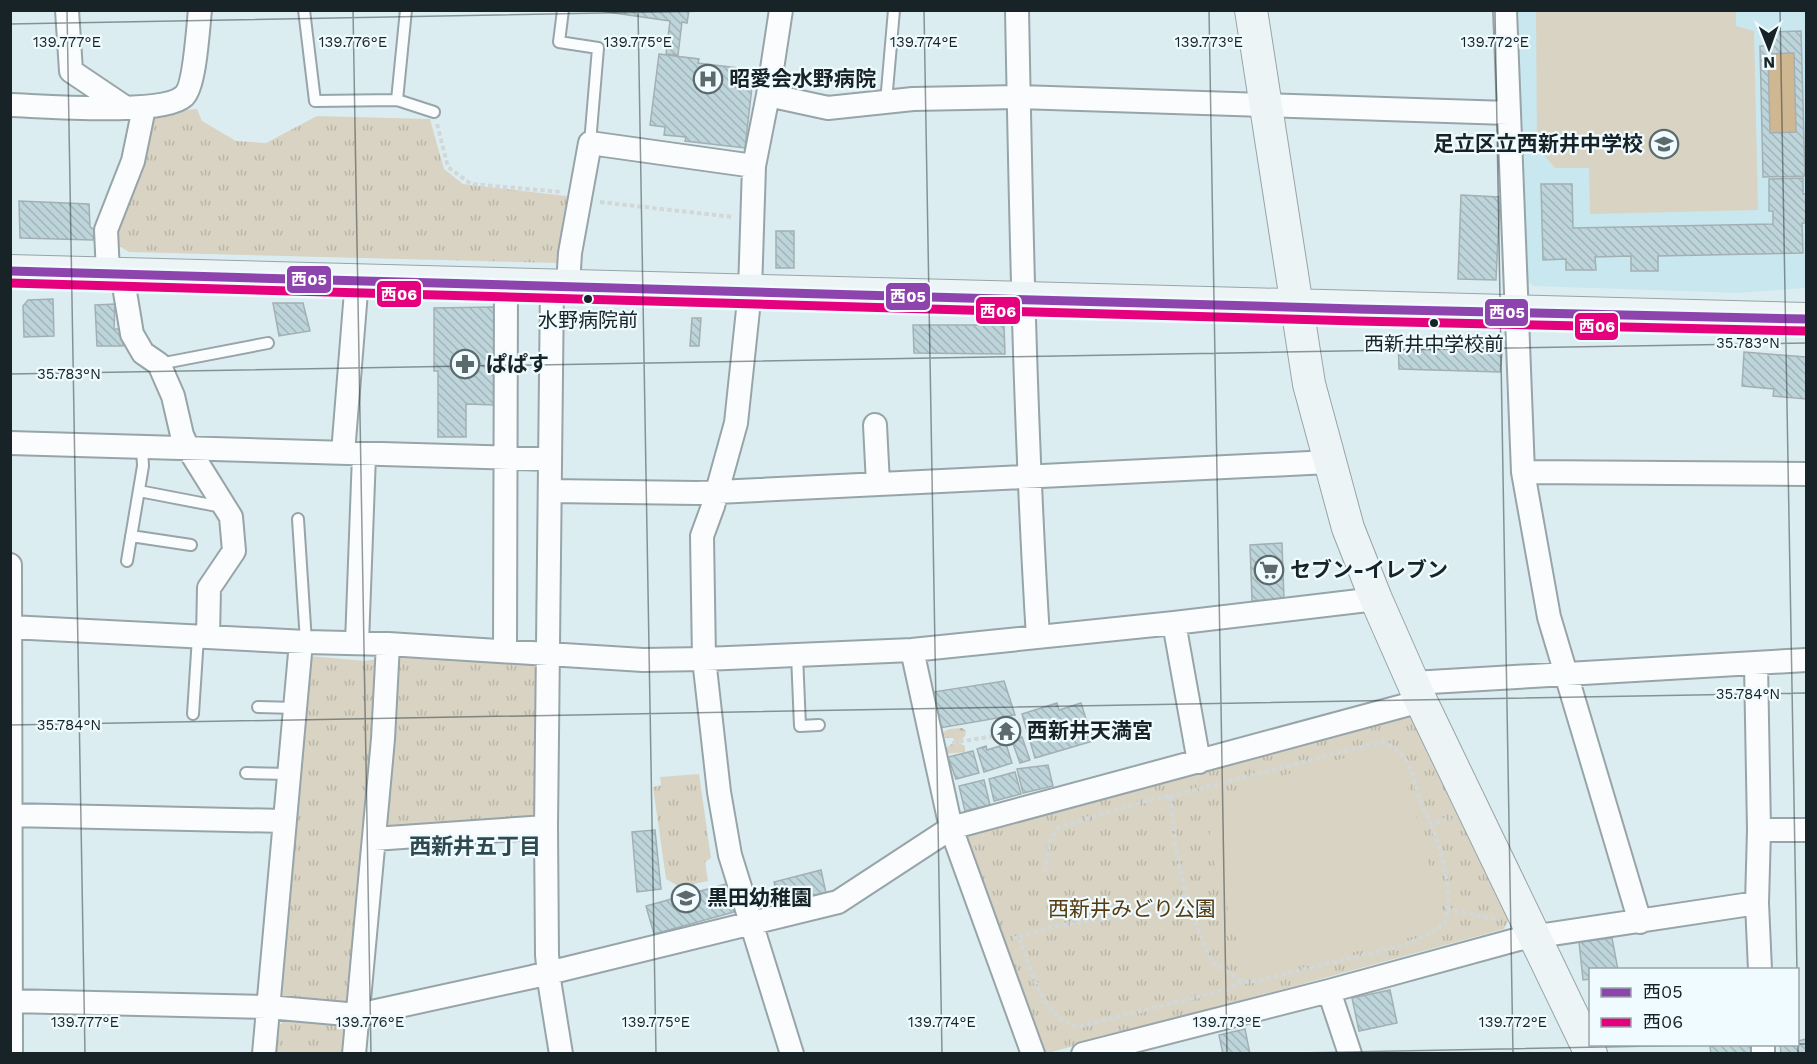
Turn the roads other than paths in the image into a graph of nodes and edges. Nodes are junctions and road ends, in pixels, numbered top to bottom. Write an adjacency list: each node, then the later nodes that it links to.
1 (68, 10): 17 (street)
2 (200, 10): 17 (street)
3 (304, 10): 13 (lane)
4 (406, 10): 13 (lane)
5 (563, 10): 20 (lane)
6 (781, 10): 11 (street)
7 (894, 10): 14 (lane)
8 (1017, 10): 12 (street)
9 (1251, 10): 16 (street)
10 (1505, 10): 19 (street)
11 (768, 95): 14 (street); 21 (street)
12 (1019, 97): 14 (street); 16 (street); 28 (street)
13 (397, 100): 18 (lane)
14 (886, 102)
15 (10, 105): 17 (street)
16 (1266, 105): 19 (street); 29 (street)
17 (135, 108): 23 (street)
18 (434, 112)
19 (1508, 113): 30 (street)
20 (590, 143): 21 (street); 26 (street)
21 (754, 166): 27 (street)
22 (10, 271): 23 (street)
23 (115, 274): 24 (street); 33 (street)
24 (357, 279): 25 (street); 38 (street)
25 (506, 283): 26 (street); 39 (street)
26 (560, 285): 27 (street); 40 (street)
27 (750, 291): 28 (street); 48 (street)
28 (1023, 299): 29 (street); 44 (street)
29 (1296, 307): 30 (street); 41 (street)
30 (1516, 313): 31 (street); 42 (street)
31 (1806, 319)
32 (268, 343): 33 (lane)
33 (159, 364): 37 (street)
34 (875, 425): 45 (street)
35 (10, 443): 36 (street)
36 (142, 447): 37 (street); 47 (lane)
37 (188, 448): 38 (street); 49 (street)
38 (354, 454): 39 (street); 61 (street)
39 (506, 457): 40 (street); 63 (street)
40 (549, 459): 46 (street)
41 (1329, 462): 44 (street); 55 (street)
42 (1523, 472): 43 (street); 70 (street)
43 (1806, 474)
44 (1030, 478): 45 (street); 58 (street)
45 (878, 484): 48 (street)
46 (550, 490): 48 (street); 65 (street)
47 (139, 491): 49 (lane); 51 (lane)
48 (716, 491): 67 (street)
49 (225, 508): 59 (street)
50 (298, 519): 60 (lane)
51 (131, 536): 52 (lane); 53 (lane)
52 (191, 545)
53 (127, 561)
54 (10, 565): 57 (street)
55 (1376, 599): 56 (street); 71 (street)
56 (1174, 623): 58 (street); 76 (street)
57 (11, 627): 59 (street); 79 (street)
58 (1038, 636): 64 (street)
59 (203, 637): 60 (street); 74 (lane)
60 (303, 642): 61 (street); 73 (street)
61 (357, 643): 62 (street)
62 (388, 644): 63 (street); 85 (street)
63 (505, 650): 65 (street)
64 (912, 650): 66 (street); 82 (street)
65 (549, 654): 67 (street); 81 (street)
66 (798, 655): 67 (street); 75 (lane)
67 (704, 659): 88 (street)
68 (1806, 660): 69 (street)
69 (1756, 664): 70 (street); 83 (street)
70 (1565, 674): 71 (street); 87 (street)
71 (1417, 692): 76 (street); 89 (street)
72 (258, 707): 73 (lane)
73 (296, 708): 78 (street)
74 (193, 714)
75 (819, 725)
76 (1199, 762): 82 (street)
77 (246, 773): 78 (lane)
78 (289, 774): 80 (street)
79 (11, 815): 80 (street); 93 (street)
80 (284, 821): 94 (street)
81 (546, 827): 85 (street); 91 (street)
82 (951, 828): 88 (street); 101 (street)
83 (1759, 830): 84 (street); 86 (street)
84 (1806, 830)
85 (374, 839): 95 (street)
86 (1757, 903): 87 (street); 90 (street)
87 (1640, 922): 89 (street)
88 (753, 923): 91 (street); 100 (street)
89 (1534, 937): 92 (street); 104 (street)
90 (1760, 968)
91 (548, 972): 95 (street); 99 (street)
92 (1329, 991): 102 (street); 103 (street)
93 (11, 1001): 94 (street); 96 (street)
94 (268, 1007): 95 (street); 97 (street)
95 (358, 1015): 98 (street)
96 (11, 1053)
97 (264, 1053)
98 (354, 1053)
99 (561, 1053)
100 (792, 1053)
101 (1033, 1053)
102 (1083, 1053)
103 (1350, 1053)
104 (1591, 1053)

